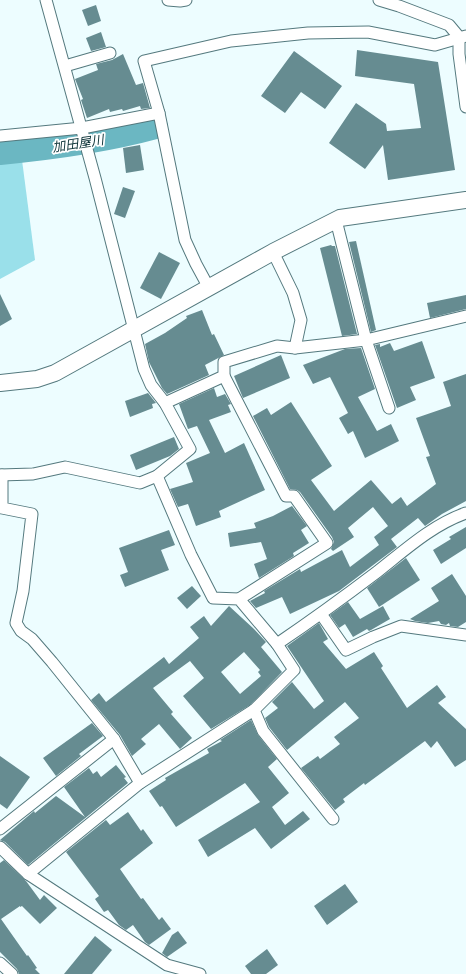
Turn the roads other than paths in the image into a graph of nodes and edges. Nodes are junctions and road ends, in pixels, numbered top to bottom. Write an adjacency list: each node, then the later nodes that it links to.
1 (46, 0): 8 (street)
2 (168, 0): 3 (street)
3 (186, 0)
4 (379, 0): 5 (street)
5 (404, 4): 6 (street)
6 (463, 36): 9 (street); 10 (street)
7 (110, 53): 8 (street)
8 (65, 66): 11 (street)
9 (466, 107)
10 (159, 113): 11 (street); 16 (street)
11 (82, 128): 12 (street); 18 (street)
12 (0, 136)
13 (466, 200): 14 (street)
14 (336, 220): 15 (street); 19 (street)
15 (273, 252): 16 (street); 20 (street)
16 (209, 288): 18 (street)
17 (466, 316): 19 (street)
18 (133, 330): 22 (street); 23 (street)
19 (366, 340): 20 (street); 24 (street)
20 (295, 348): 21 (street)
21 (224, 376): 23 (street); 28 (street)
22 (0, 383)
23 (166, 403): 26 (street)
24 (390, 408)
25 (1, 475): 26 (street); 33 (street)
26 (157, 476): 28 (street)
27 (466, 513): 29 (street)
28 (239, 599): 31 (street)
29 (322, 614): 30 (street); 31 (street)
30 (466, 635)
31 (277, 644): 32 (street)
32 (254, 710): 34 (street); 35 (street)
33 (114, 739): 34 (street); 36 (street)
34 (140, 782): 38 (street)
35 (333, 819)
36 (0, 829)
37 (0, 847): 38 (street)
38 (28, 874): 41 (street)
39 (0, 963): 40 (street)
40 (12, 974)
41 (200, 974)

